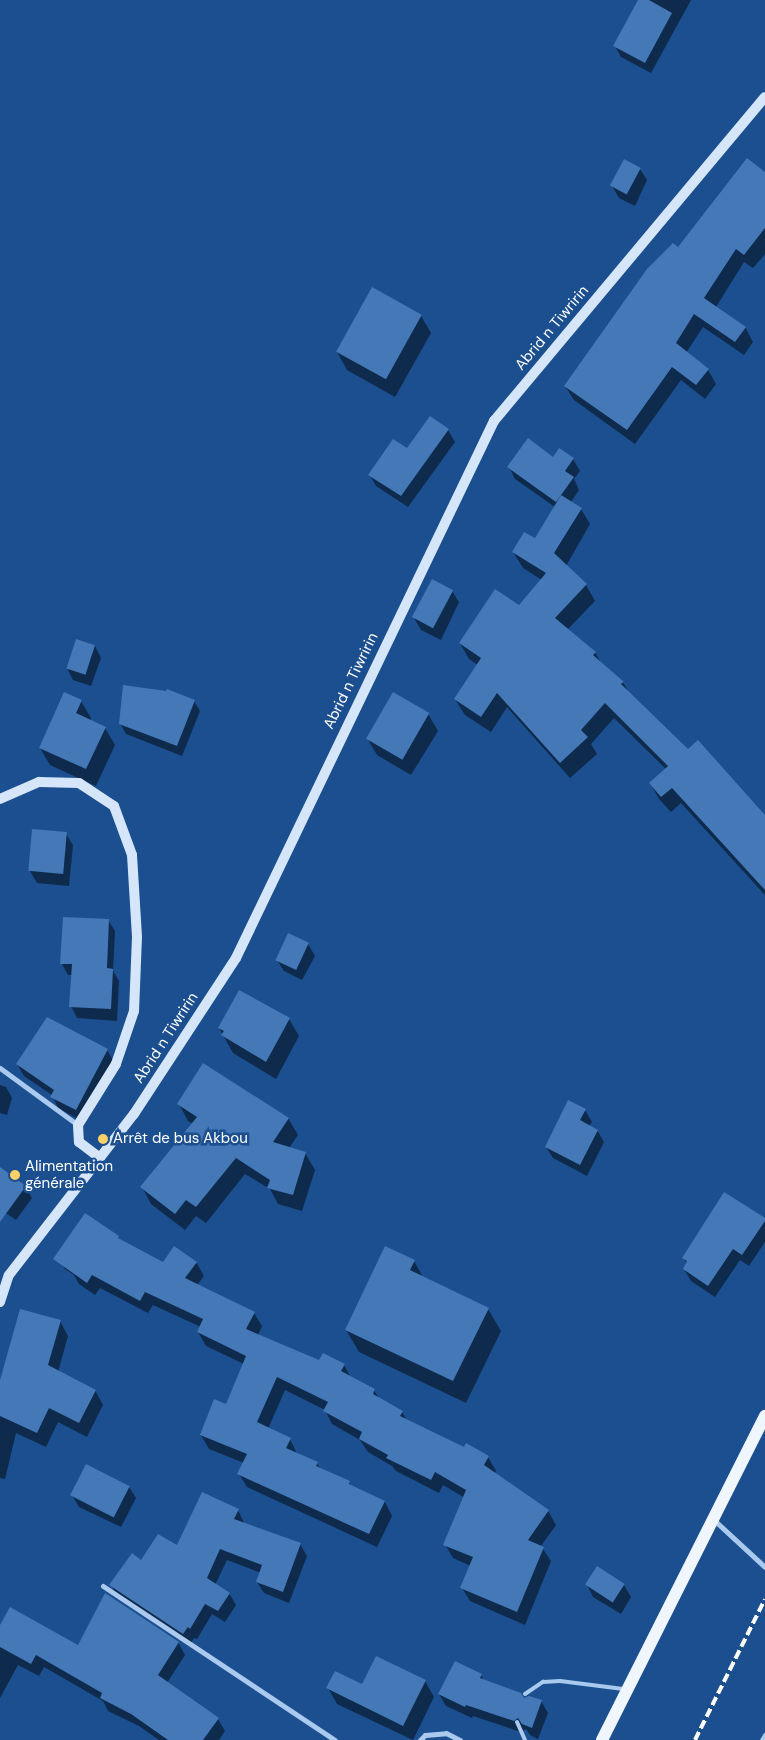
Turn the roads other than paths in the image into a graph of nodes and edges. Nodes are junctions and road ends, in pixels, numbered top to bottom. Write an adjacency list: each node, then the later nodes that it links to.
1 (765, 97): 5 (street, Abrid n Tiwririn)
2 (0, 799): 4 (street)
3 (0, 1068): 4 (street)
4 (78, 1125): 5 (street)
5 (100, 1158): 6 (street, Abrid n Tiwririn)
6 (0, 1302)
7 (765, 1416): 8 (main road)
8 (713, 1520): 9 (street); 11 (main road)
9 (765, 1567)
10 (103, 1586): 15 (street)
11 (628, 1689): 12 (lane); 19 (main road)
12 (525, 1694)
13 (518, 1722): 18 (lane)
14 (765, 1735): 20 (street)
15 (335, 1740)
16 (420, 1740): 17 (street)
17 (460, 1740)
18 (525, 1740)
19 (602, 1740)
20 (762, 1740)

